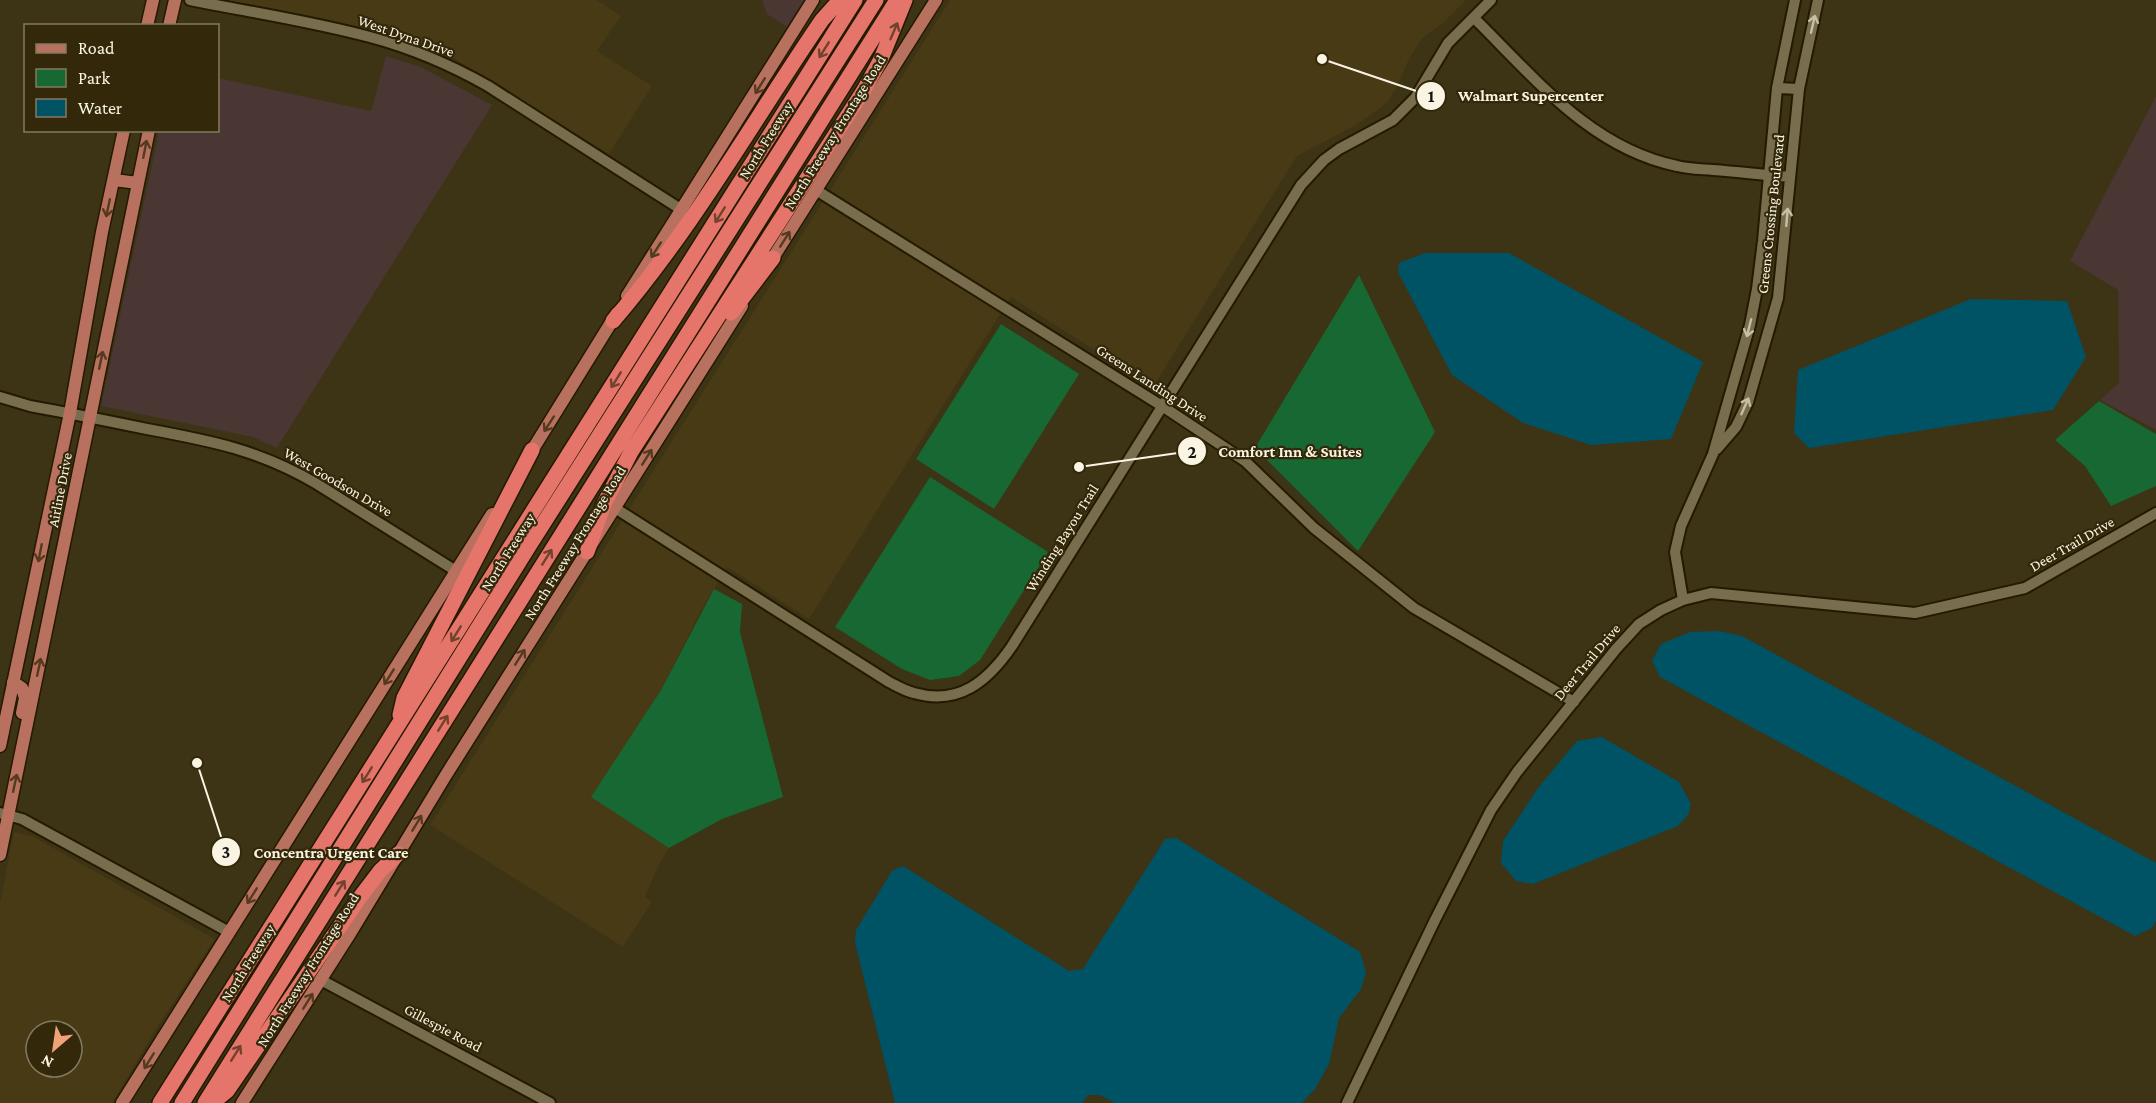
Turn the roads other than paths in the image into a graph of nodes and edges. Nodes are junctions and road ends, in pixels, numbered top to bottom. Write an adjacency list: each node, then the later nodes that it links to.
1 (153, 0): 15 (main road)
2 (174, 0): 16 (main road)
3 (190, 0): 26 (street, West Dyna Drive)
4 (813, 0): 26 (main road, one-way to 26)
5 (840, 0): 28 (highway)
6 (855, 0): 46 (highway, North Freeway, one-way to 46)
7 (876, 0): 55 (highway, North Freeway)
8 (897, 0): 56 (highway, one-way to 8)
9 (905, 0): 29 (highway, one-way to 9)
10 (936, 0): 25 (main road, North Freeway Frontage Road)
11 (1491, 0): 14 (street, Winding Bayou Trail)
12 (1795, 0): 17 (street, Greens Crossing Boulevard)
13 (1818, 0): 18 (street, Greens Crossing Boulevard, one-way to 13)
14 (1474, 18): 21 (street); 31 (street, Winding Bayou Trail)
15 (147, 24)
16 (169, 24)
17 (1777, 88): 18 (street); 21 (street, Greens Crossing Boulevard)
18 (1799, 89): 22 (street, Greens Crossing Boulevard)
19 (124, 132): 23 (main road, Airline Drive)
20 (149, 132): 24 (main road, Airline Drive, one-way to 20)
21 (1769, 175): 22 (street); 35 (street, Greens Crossing Boulevard, one-way to 35)
22 (1790, 177): 35 (street, Greens Crossing Boulevard, one-way to 22)
23 (114, 180): 24 (main road); 32 (main road, Airline Drive, one-way to 32)
24 (138, 183): 33 (main road, Airline Drive, one-way to 24)
25 (816, 189): 27 (main road, North Freeway Frontage Road, one-way to 25); 31 (street, Greens Landing Drive)
26 (682, 210): 28 (main road, one-way to 28)
27 (773, 258): 29 (highway); 36 (main road, North Freeway Frontage Road, one-way to 27)
28 (613, 321): 34 (main road, one-way to 34)
29 (669, 393): 38 (highway)
30 (0, 397): 32 (street, West Goodson Drive)
31 (1162, 406): 36 (street, Winding Bayou Trail); 44 (street, Greens Landing Drive)
32 (70, 413): 33 (street, West Goodson Drive); 41 (main road, Airline Drive, one-way to 41)
33 (89, 417): 39 (street, West Goodson Drive); 42 (main road, Airline Drive)
34 (532, 450): 39 (main road); 46 (highway)
35 (1713, 454): 40 (street, Greens Crossing Boulevard)
36 (615, 508): 38 (main road, North Freeway Frontage Road)
37 (2156, 513): 40 (street, Deer Trail Drive)
38 (587, 552): 49 (main road, North Freeway Frontage Road, one-way to 38)
39 (456, 572): 51 (main road, one-way to 51)
40 (1683, 600): 44 (street, Deer Trail Drive)
41 (25, 625): 42 (main road); 43 (main road, Airline Drive)
42 (47, 629): 45 (main road, Airline Drive, one-way to 42)
43 (13, 682): 45 (main road); 47 (main road, Airline Drive)
44 (1574, 702): 60 (street, Deer Trail Drive)
45 (27, 725): 48 (main road, Airline Drive, one-way to 45)
46 (398, 726): 54 (highway, North Freeway, one-way to 54)
47 (0, 746)
48 (4, 814): 50 (main road, Airline Drive); 51 (street)
49 (398, 854): 52 (main road, North Freeway Frontage Road); 57 (highway)
50 (0, 855)
51 (230, 932): 53 (main road, one-way to 53)
52 (321, 980): 58 (main road, North Freeway Frontage Road, one-way to 52); 59 (street, Gillespie Road)
53 (122, 1103)
54 (160, 1103)
55 (182, 1103)
56 (205, 1103)
57 (212, 1103)
58 (242, 1103)
59 (550, 1103)
60 (1347, 1103)

